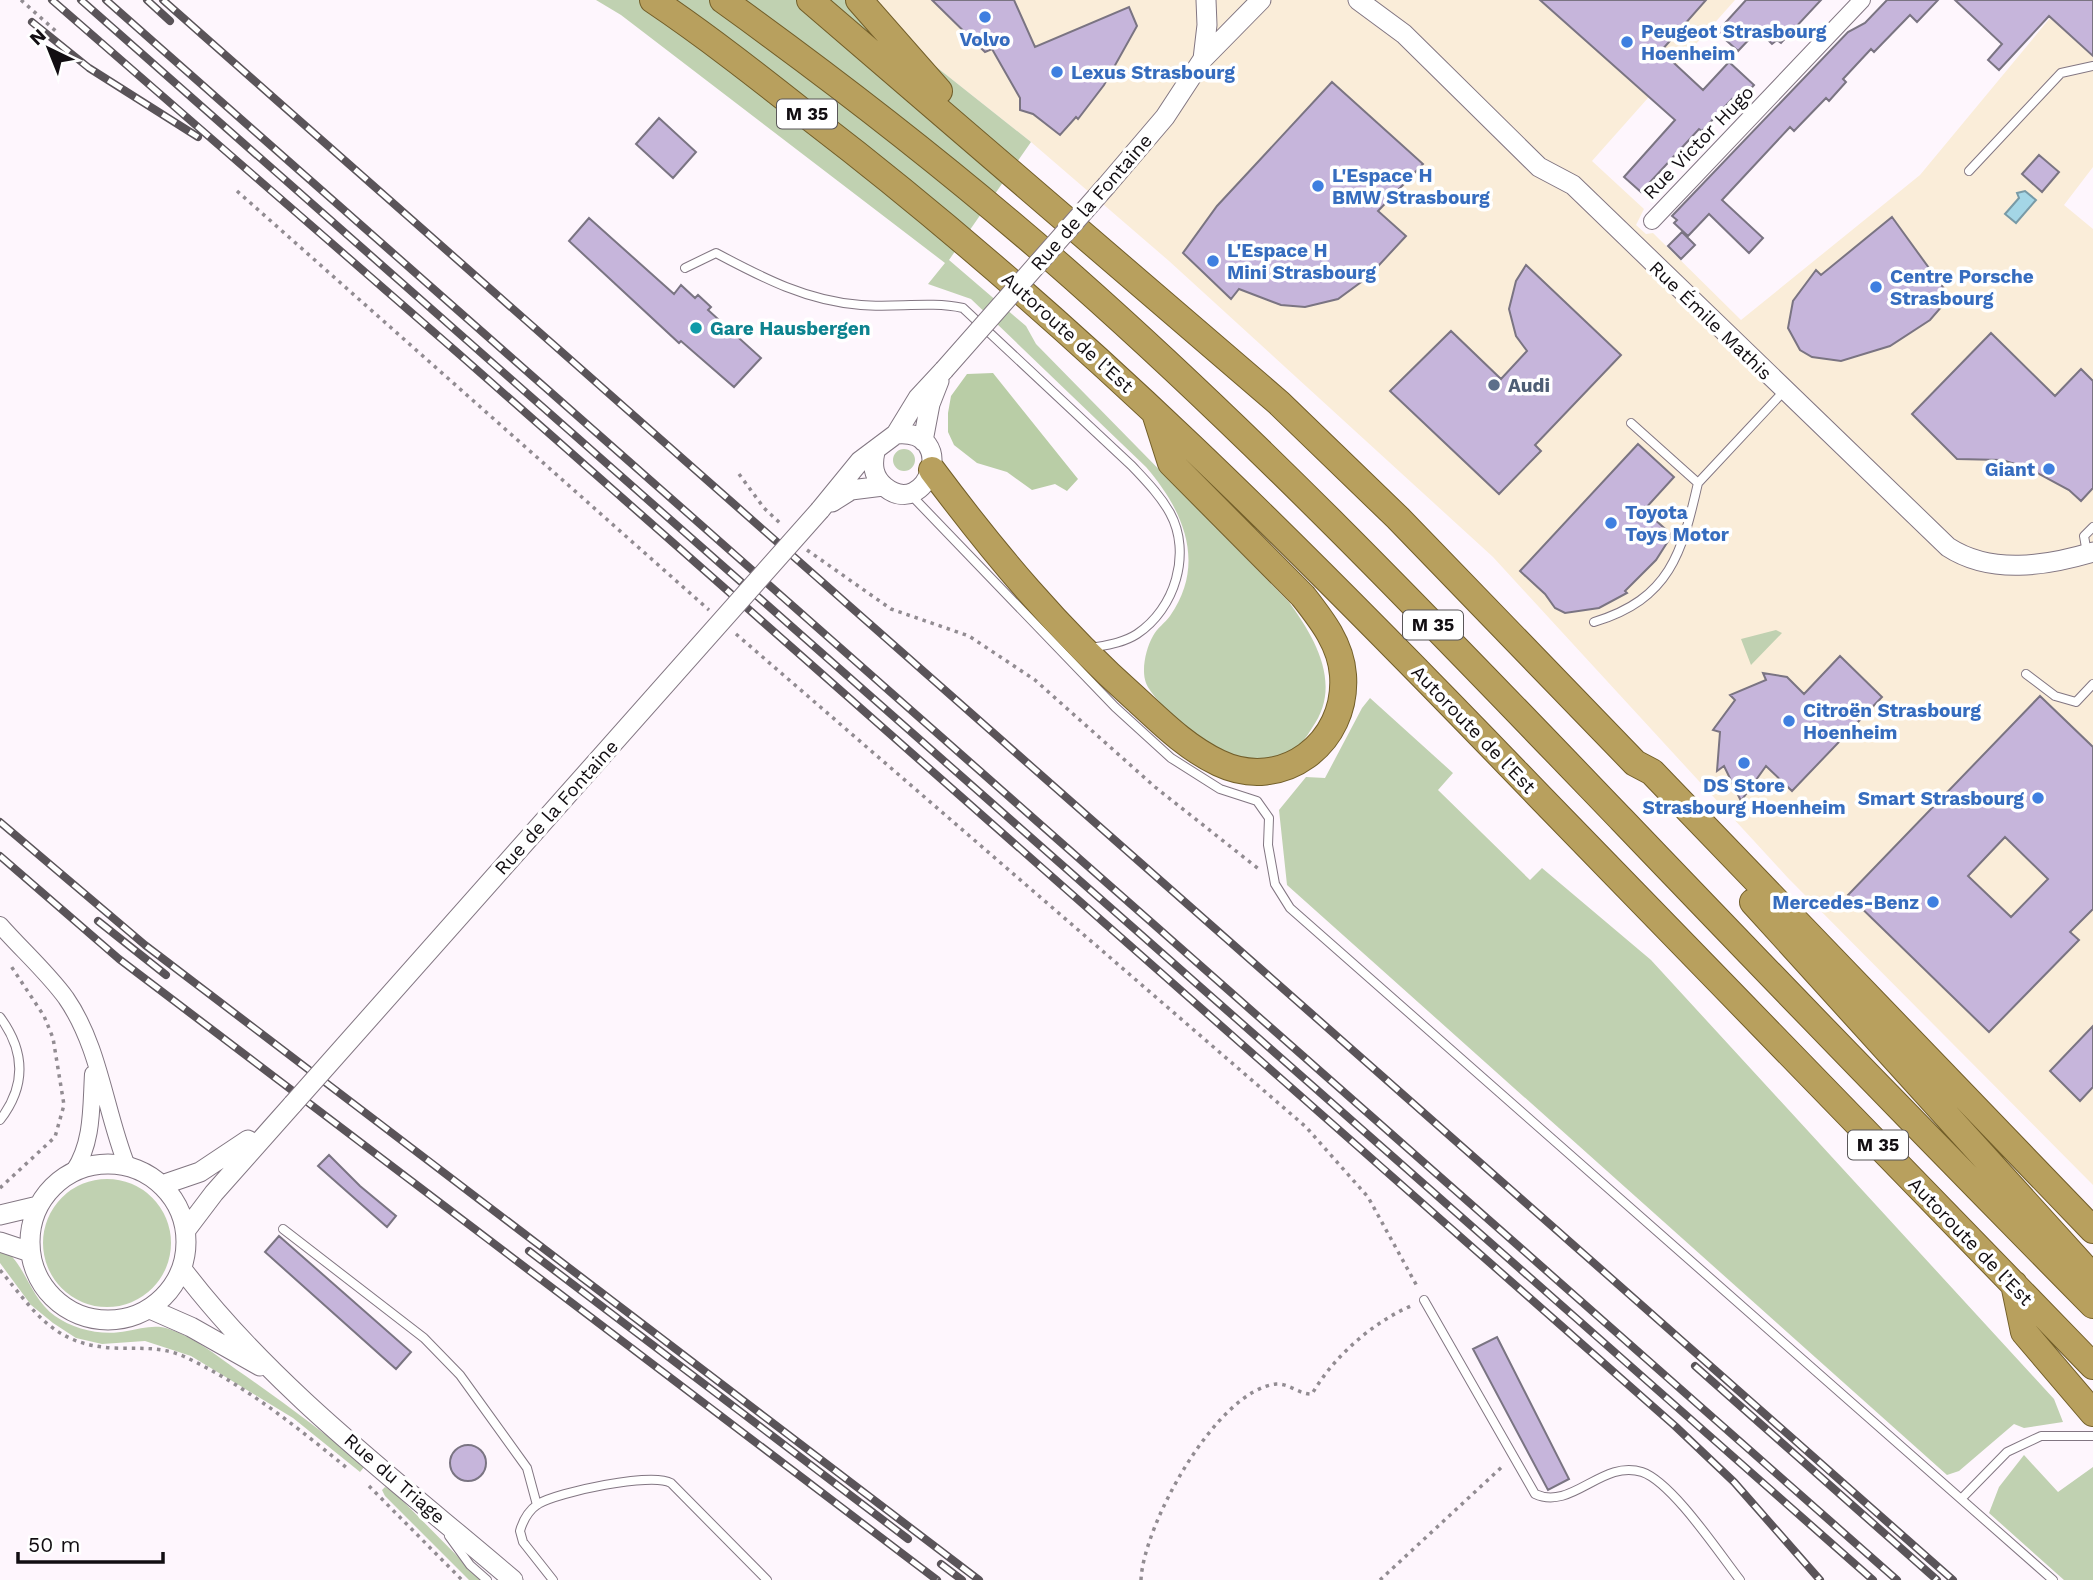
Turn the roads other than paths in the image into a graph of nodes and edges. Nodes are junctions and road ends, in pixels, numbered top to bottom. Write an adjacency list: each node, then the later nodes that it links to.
1 (653, 0): 19 (highway, Autoroute de l’Est / M 35)
2 (723, 0): 55 (highway, M 35)
3 (810, 0): 13 (highway)
4 (859, 0): 13 (highway)
5 (1206, 0): 11 (street, Rue de la Fontaine)
6 (1245, 0): 7 (street)
7 (1254, 0)
8 (1261, 0): 11 (street, Rue de la Fontaine)
9 (1358, 0): 18 (street, Rue Émile Mathis)
10 (1862, 0): 15 (street, Rue Victor Hugo)
11 (1203, 59): 17 (street, Rue de la Fontaine, bridge)
12 (2093, 66): 14 (lane)
13 (1004, 166): 35 (highway)
14 (1969, 171)
15 (1652, 221)
16 (685, 268): 32 (lane)
17 (944, 370): 21 (street, Rue de la Fontaine); 22 (street, Rue de la Fontaine)
18 (1784, 391): 25 (lane); 30 (street, Rue Émile Mathis)
19 (1154, 411): 32 (highway); 53 (highway, Autoroute de l’Est / M 35)
20 (1631, 423): 25 (lane)
21 (895, 434): 22 (street); 23 (street, Rue de la Fontaine)
22 (923, 441): 24 (street, Rue de la Fontaine)
23 (876, 452): 26 (street); 28 (street, Rue de la Fontaine)
24 (932, 470): 27 (street); 32 (highway)
25 (1698, 483): 31 (lane)
26 (883, 486): 27 (street, Rue de la Fontaine); 28 (street, Rue de la Fontaine)
27 (909, 493): 32 (lane)
28 (820, 510): 39 (street, Rue de la Fontaine, bridge)
29 (2093, 527): 30 (lane)
30 (2090, 553)
31 (1594, 622)
32 (1074, 652): 61 (lane)
33 (2026, 674): 34 (lane)
34 (2093, 684)
35 (1635, 762): 48 (highway); 52 (highway)
36 (0, 925): 38 (street)
37 (0, 1017): 40 (lane)
38 (94, 1057): 41 (street); 42 (street)
39 (293, 1104): 43 (street, Rue de la Fontaine); 47 (street, Rue de la Fontaine)
40 (0, 1120)
41 (127, 1166): 42 (street); 43 (street)
42 (74, 1171): 44 (street)
43 (162, 1185): 47 (street)
44 (38, 1206): 45 (street); 50 (street)
45 (0, 1215)
46 (283, 1229): 62 (lane)
47 (186, 1230): 51 (street)
48 (2093, 1230)
49 (0, 1242): 50 (street)
50 (30, 1252): 56 (street)
51 (182, 1269): 56 (street); 58 (street, Rue du Triage)
52 (2093, 1277)
53 (2014, 1284): 57 (highway, Autoroute de l’Est / M 35); 59 (highway)
54 (1424, 1300): 68 (lane)
55 (2093, 1305)
56 (150, 1309): 58 (street, Rue du Triage)
57 (2093, 1366)
58 (278, 1376): 63 (street, Rue du Triage)
59 (2093, 1413)
60 (2093, 1436): 61 (lane)
61 (1962, 1498): 69 (lane)
62 (537, 1505): 66 (lane); 67 (lane)
63 (428, 1508): 64 (lane); 65 (street, Rue du Triage)
64 (487, 1580)
65 (513, 1580)
66 (553, 1580)
67 (767, 1580)
68 (1740, 1580)
69 (2053, 1580)

